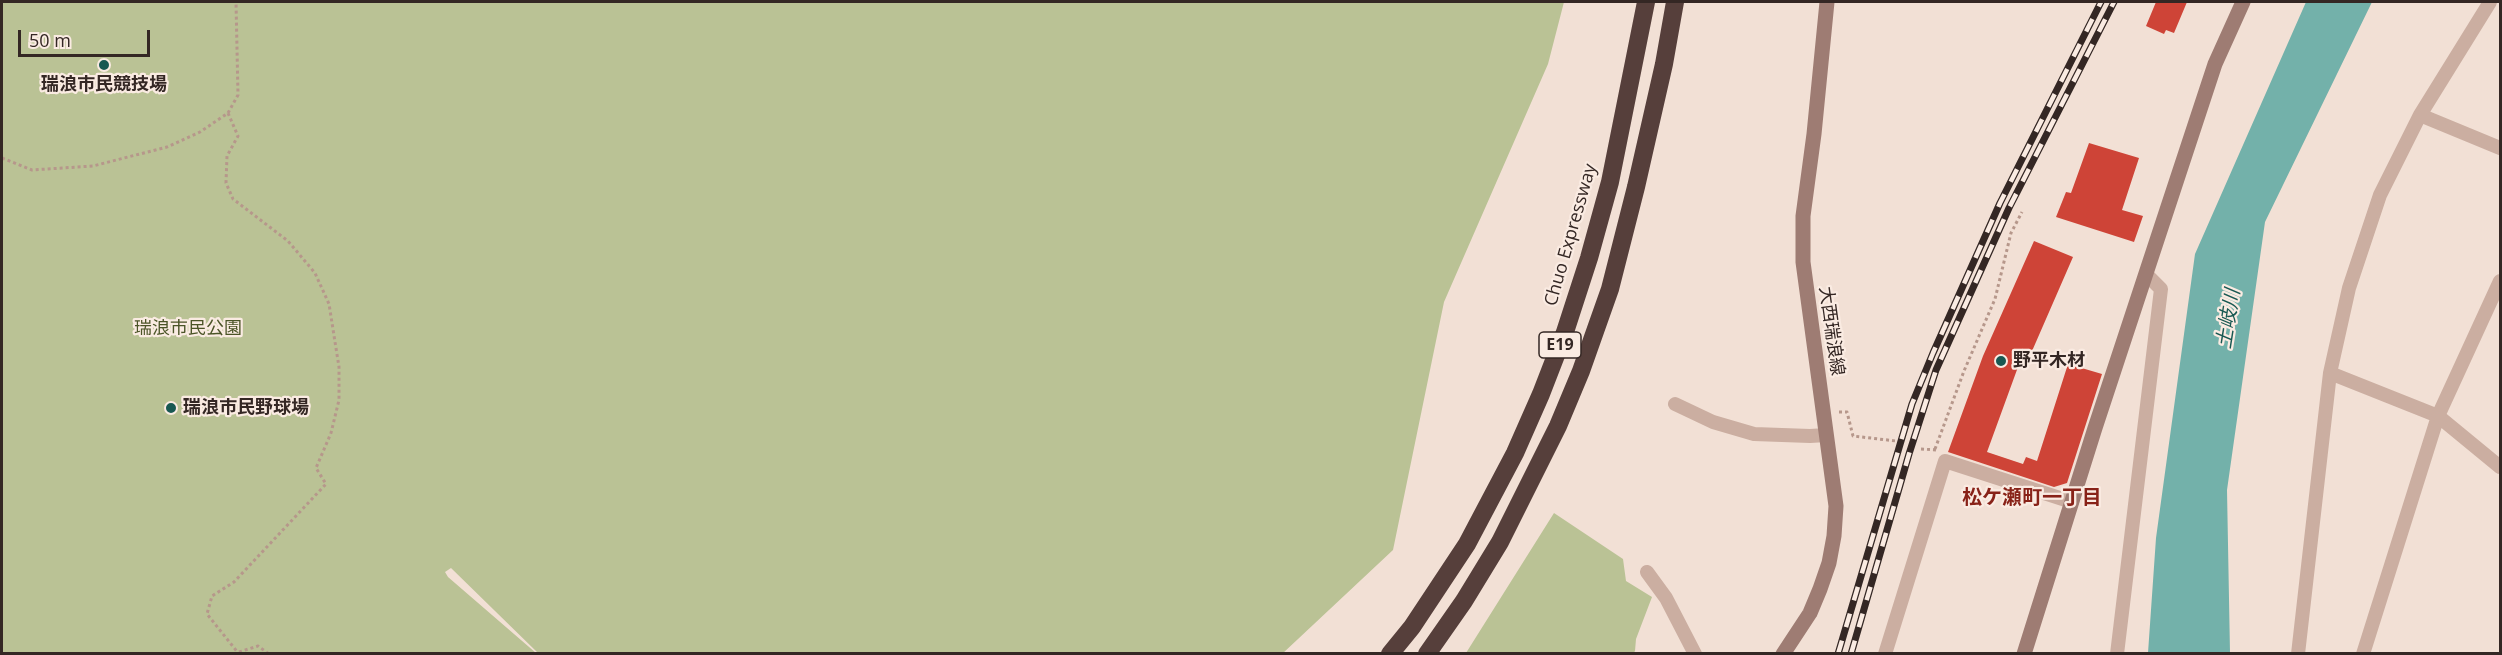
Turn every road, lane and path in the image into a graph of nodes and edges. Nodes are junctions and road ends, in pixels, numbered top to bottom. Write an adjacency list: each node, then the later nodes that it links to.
1 (236, 2): 7 (path)
2 (1646, 2): 26 (highway, Chuo Expressway / E19)
3 (1676, 2): 27 (highway, E19)
4 (1827, 2): 16 (street, 大西瑞浪線)
5 (2242, 2): 12 (street)
6 (2490, 2): 8 (street)
7 (228, 113): 10 (path); 24 (path)
8 (2420, 115): 9 (street); 14 (street)
9 (2500, 148)
10 (2, 158)
11 (2022, 212): 20 (path)
12 (2146, 274): 22 (street); 32 (street)
13 (2500, 281): 17 (street)
14 (2330, 373): 17 (street); 33 (street)
15 (1675, 404): 18 (street)
16 (1823, 413): 18 (street, 大西瑞浪線); 19 (path)
17 (2438, 416): 21 (street); 34 (street)
18 (1826, 435): 29 (street, 大西瑞浪線)
19 (1896, 441)
20 (1935, 449)
21 (2500, 467)
22 (2072, 502): 30 (street); 31 (street)
23 (1647, 572): 28 (street)
24 (239, 653): 25 (path)
25 (269, 654)
26 (1390, 654)
27 (1427, 654)
28 (1695, 654)
29 (1782, 654)
30 (1885, 654)
31 (2024, 654)
32 (2117, 654)
33 (2298, 654)
34 (2363, 654)

